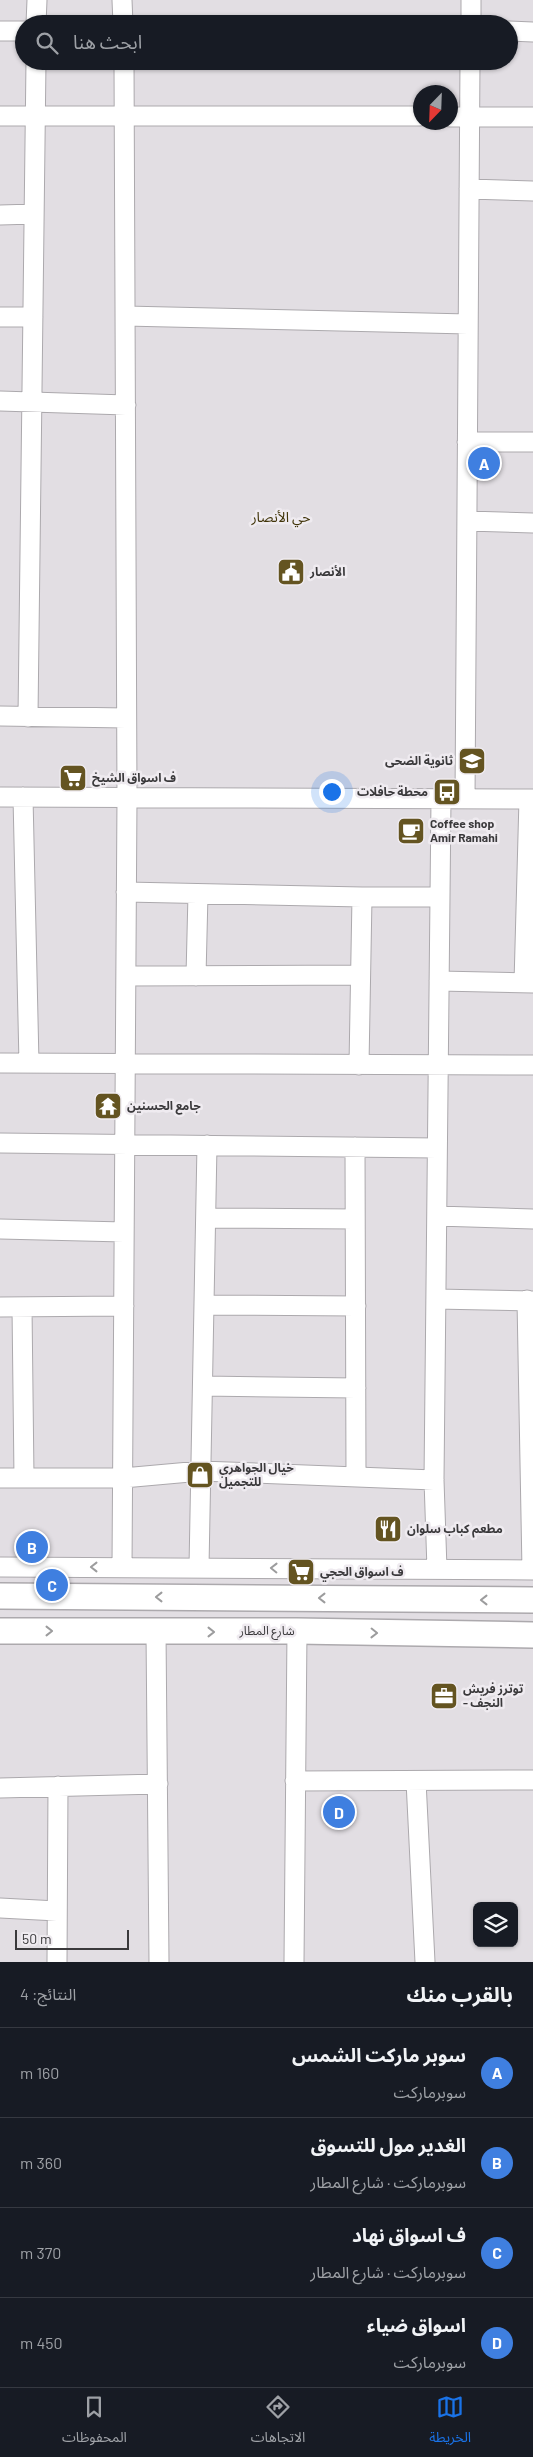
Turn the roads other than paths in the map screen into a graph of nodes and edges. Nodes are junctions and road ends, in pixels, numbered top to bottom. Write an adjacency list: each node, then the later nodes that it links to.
1 (36, 0): 4 (street)
2 (122, 0): 5 (street)
3 (471, 0): 6 (street)
4 (36, 15)
5 (123, 15)
6 (471, 15)
7 (0, 31): 8 (street)
8 (15, 31)
9 (518, 31): 10 (street)
10 (533, 32)
11 (36, 70): 15 (street)
12 (124, 70): 16 (street)
13 (470, 70): 19 (street)
14 (0, 116): 15 (street)
15 (36, 116): 16 (street); 23 (street)
16 (125, 116): 17 (street); 25 (street)
17 (413, 116)
18 (458, 116): 19 (street)
19 (469, 116): 20 (street); 21 (street)
20 (533, 116)
21 (469, 189): 22 (street); 28 (street)
22 (533, 191)
23 (34, 214): 24 (street); 27 (street)
24 (0, 215)
25 (125, 316): 28 (street); 31 (street)
26 (0, 317): 27 (street)
27 (33, 317): 30 (street)
28 (468, 324): 32 (street)
29 (0, 401): 30 (street)
30 (32, 402): 31 (street); 37 (street)
31 (126, 405): 38 (street)
32 (467, 442): 33 (street); 34 (street)
33 (533, 442)
34 (467, 521): 35 (street); 43 (street)
35 (533, 522)
36 (0, 716): 37 (street)
37 (28, 717): 38 (street)
38 (126, 718): 41 (street)
39 (0, 797): 40 (street)
40 (24, 797): 41 (street); 55 (street)
41 (127, 798): 42 (street); 45 (street)
42 (441, 799): 43 (street); 48 (street)
43 (465, 799): 44 (street)
44 (531, 799): 53 (street)
45 (126, 892): 46 (street); 50 (street)
46 (198, 894): 47 (street); 51 (street)
47 (362, 897): 48 (street); 49 (street)
48 (440, 897): 52 (street)
49 (360, 975): 51 (street); 56 (street)
50 (126, 976): 51 (street); 57 (street)
51 (196, 976)
52 (439, 981): 53 (street); 59 (street)
53 (528, 983)
54 (0, 1063): 55 (street)
55 (29, 1063): 57 (street)
56 (359, 1064): 57 (street); 59 (street)
57 (125, 1065): 61 (street)
58 (533, 1065): 59 (street)
59 (438, 1066): 64 (street)
60 (0, 1143): 61 (street)
61 (125, 1143): 62 (street); 70 (street)
62 (207, 1144): 63 (street); 66 (street)
63 (355, 1147): 64 (street); 67 (street)
64 (438, 1148): 65 (street)
65 (437, 1216): 68 (street); 71 (street)
66 (206, 1218): 67 (street); 73 (street)
67 (355, 1219): 75 (street)
68 (533, 1219)
69 (0, 1230): 70 (street)
70 (124, 1232): 74 (street)
71 (436, 1299): 72 (street); 85 (street)
72 (530, 1300): 90 (street)
73 (204, 1305): 75 (street); 78 (street)
74 (124, 1306): 77 (street); 84 (street)
75 (356, 1306): 79 (street)
76 (0, 1307): 77 (street)
77 (22, 1307): 83 (street)
78 (203, 1386): 79 (street); 80 (street)
79 (356, 1388): 81 (street)
80 (201, 1471): 81 (street); 84 (street); 88 (street)
81 (356, 1477): 85 (street)
82 (0, 1478): 83 (street)
83 (24, 1478): 84 (street)
84 (123, 1478): 87 (street)
85 (434, 1480): 89 (street)
86 (0, 1567): 87 (street, one-way to 86)
87 (122, 1567): 88 (street)
88 (199, 1567): 89 (street, one-way to 88)
89 (437, 1570): 90 (street)
90 (532, 1570)
91 (0, 1596): 92 (main road, one-way to 91)
92 (533, 1600)
93 (0, 1631): 95 (main road, شارع المطار, one-way to 95)
94 (297, 1631): 95 (main road, شارع المطار, one-way to 94); 96 (main road, شارع المطار, one-way to 96); 99 (street)
95 (156, 1632): 100 (street)
96 (533, 1635)
97 (416, 1780): 98 (street); 99 (street); 108 (street)
98 (533, 1780)
99 (296, 1781): 107 (street)
100 (158, 1784): 101 (street); 106 (street)
101 (58, 1786): 102 (street); 104 (street)
102 (0, 1788)
103 (0, 1908): 104 (street)
104 (58, 1911): 105 (street)
105 (57, 1962)
106 (160, 1962)
107 (294, 1962)
108 (424, 1962)

